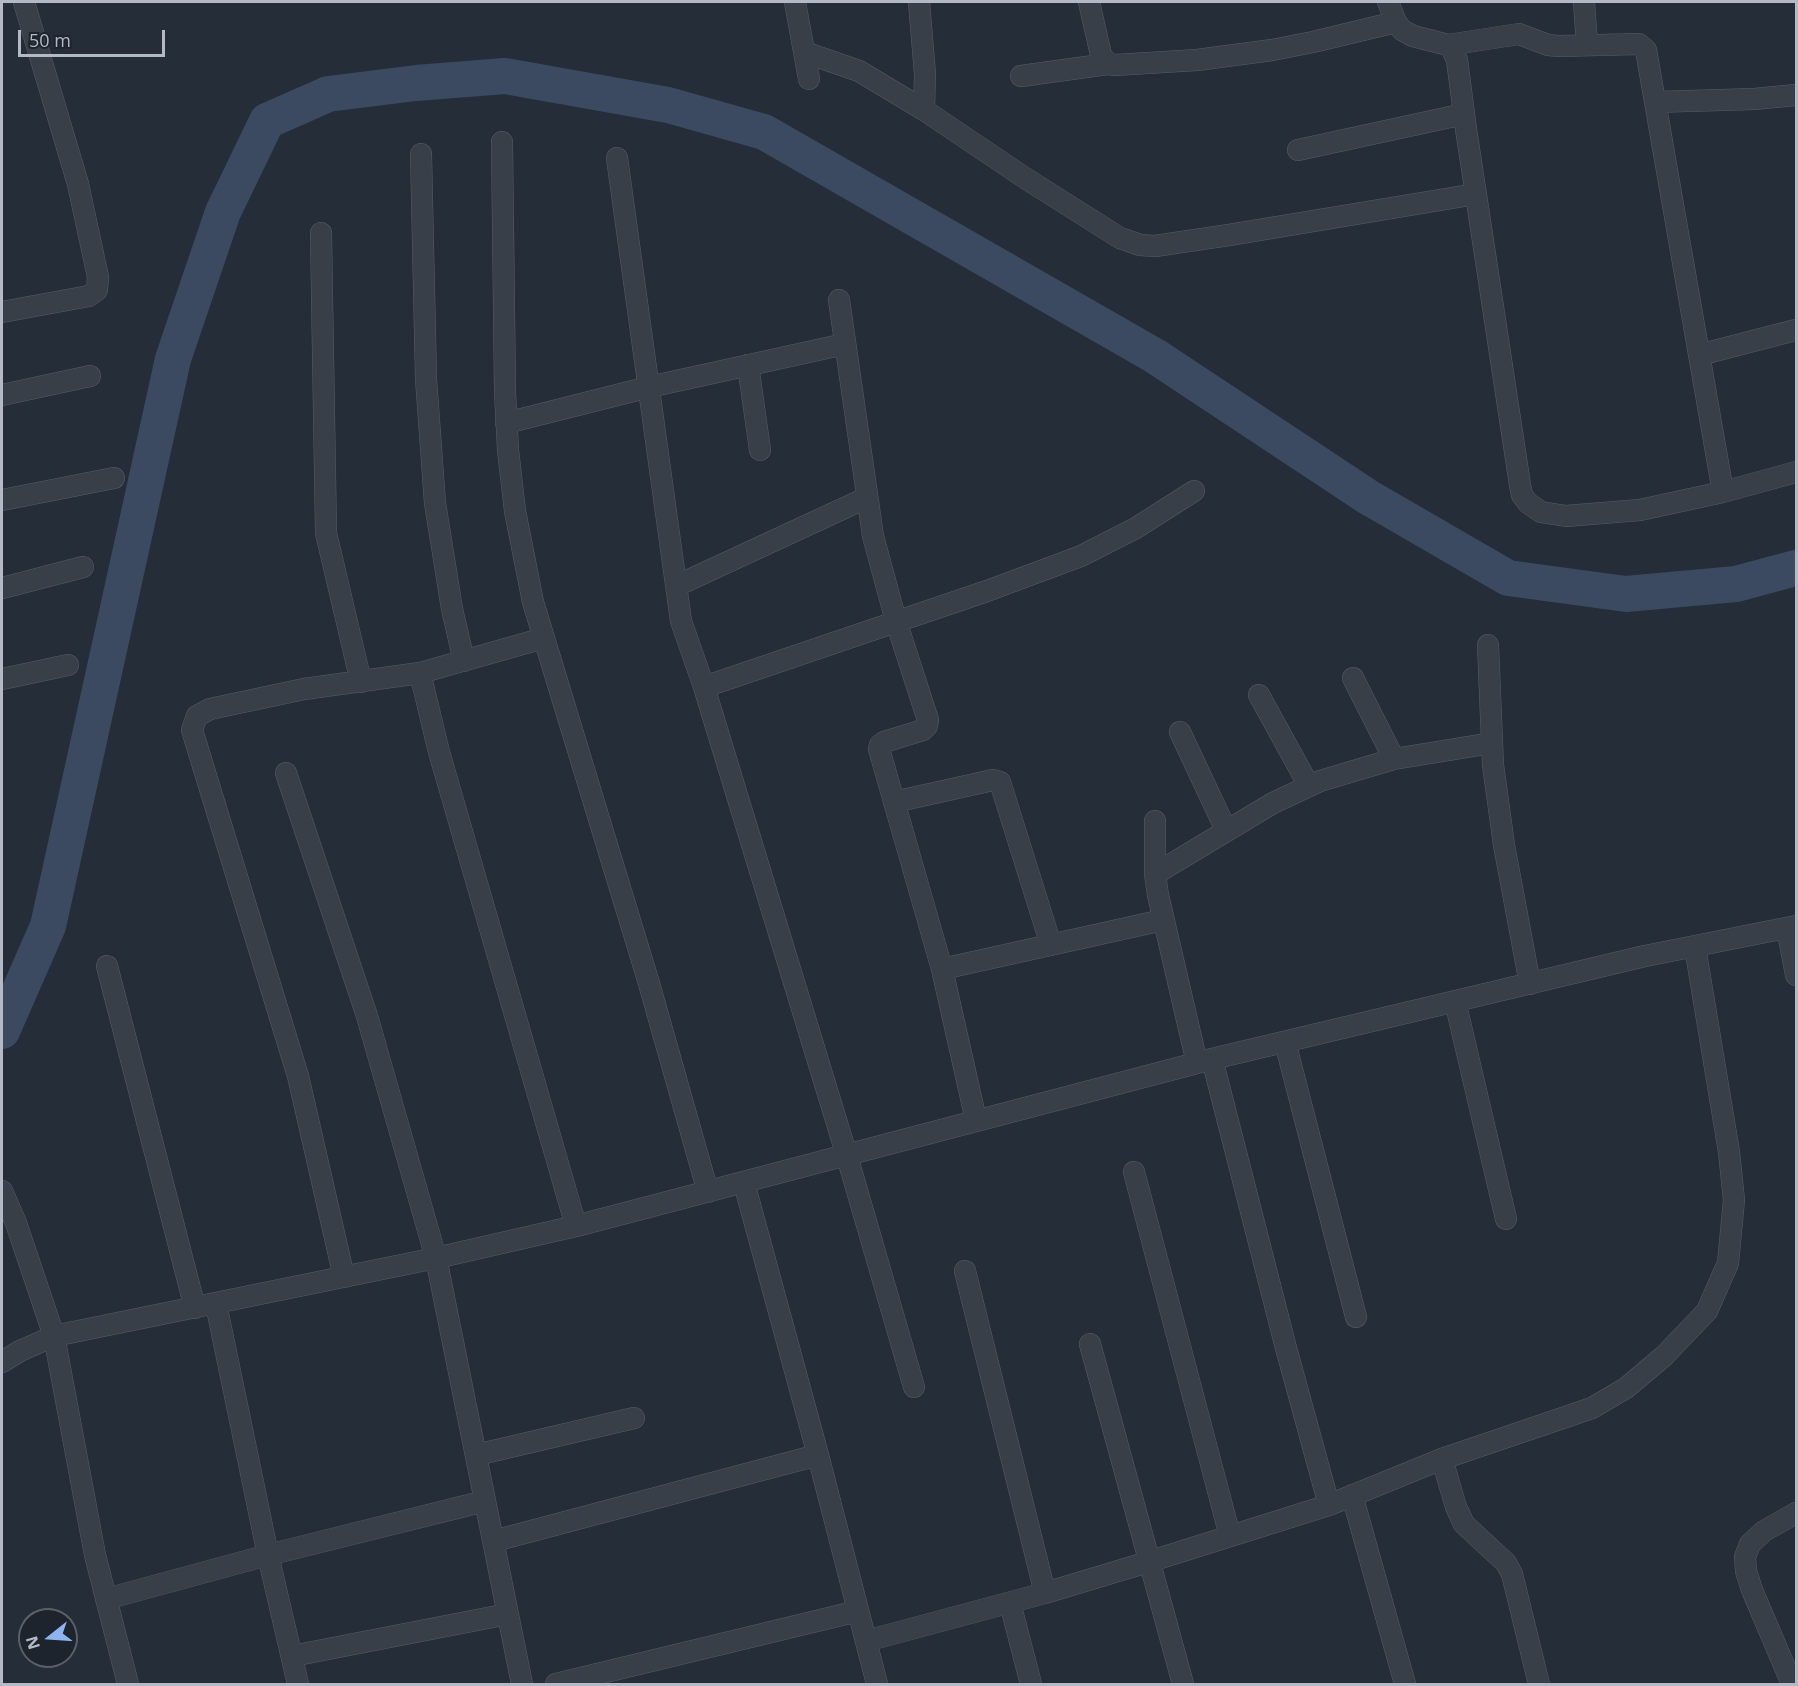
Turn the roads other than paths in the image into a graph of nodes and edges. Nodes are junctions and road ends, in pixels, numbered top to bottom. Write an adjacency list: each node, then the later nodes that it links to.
1 (24, 2): 25 (street)
2 (795, 2): 10 (street)
3 (919, 2): 16 (street)
4 (1089, 2): 11 (street)
5 (1388, 2): 7 (street)
6 (1584, 2): 9 (street)
7 (1396, 22): 8 (street); 11 (street)
8 (1448, 45): 9 (street); 17 (street)
9 (1587, 45): 15 (street)
10 (804, 52): 13 (street); 16 (street)
11 (1108, 64): 12 (street)
12 (1021, 76)
13 (809, 79)
14 (1797, 95): 15 (street)
15 (1655, 102): 28 (street)
16 (924, 110): 22 (street)
17 (1464, 114): 19 (street); 22 (street)
18 (502, 142): 33 (street)
19 (1298, 150)
20 (420, 154): 47 (street)
21 (617, 158): 31 (street)
22 (1476, 194): 38 (street)
23 (321, 233): 52 (street)
24 (839, 300): 27 (street)
25 (2, 312)
26 (1797, 330): 28 (street)
27 (845, 344): 29 (street); 39 (street)
28 (1699, 355): 38 (street)
29 (748, 365): 31 (street); 34 (street)
30 (90, 376): 32 (street)
31 (649, 387): 33 (street); 42 (street)
32 (2, 395)
33 (507, 423): 45 (street)
34 (760, 450)
35 (1797, 472): 38 (street)
36 (114, 478): 40 (street)
37 (1194, 490): 44 (street)
38 (1723, 492)
39 (866, 498): 42 (street); 44 (street)
40 (2, 500)
41 (83, 567): 43 (street)
42 (676, 586): 53 (street)
43 (2, 588)
44 (896, 621): 53 (street); 60 (street)
45 (544, 638): 47 (street); 80 (street)
46 (1488, 645): 56 (street)
47 (464, 661): 49 (street)
48 (68, 665): 51 (street)
49 (420, 674): 52 (street); 82 (street)
50 (1353, 678): 57 (street)
51 (2, 679)
52 (361, 682): 85 (street)
53 (704, 687): 76 (street)
54 (1260, 695): 59 (street)
55 (1180, 732): 62 (street)
56 (1492, 743): 57 (street); 71 (street)
57 (1394, 759): 59 (street)
58 (286, 774): 83 (street)
59 (1309, 786): 62 (street)
60 (894, 801): 66 (street); 69 (street)
61 (1155, 820): 63 (street)
62 (1226, 830): 63 (street)
63 (1155, 873): 64 (street)
64 (1163, 920): 66 (street); 74 (street)
65 (1792, 927): 67 (street); 70 (street)
66 (1051, 945): 69 (street)
67 (1695, 947): 71 (street); 96 (street)
68 (107, 966): 87 (street)
69 (942, 969): 75 (street)
70 (1797, 975)
71 (1530, 984): 72 (street)
72 (1455, 1001): 73 (street); 81 (street)
73 (1285, 1042): 74 (street); 88 (street)
74 (1204, 1061): 75 (street); 99 (street)
75 (976, 1120): 76 (street)
76 (847, 1156): 78 (street); 92 (street)
77 (1134, 1172): 101 (street)
78 (744, 1183): 80 (street); 95 (street)
79 (2, 1191): 89 (street)
80 (708, 1192): 82 (street)
81 (1506, 1220)
82 (576, 1226): 83 (street)
83 (436, 1258): 85 (street); 94 (street)
84 (965, 1271): 105 (street)
85 (344, 1277): 86 (street)
86 (216, 1304): 87 (street); 103 (street)
87 (195, 1308): 89 (street)
88 (1356, 1317)
89 (54, 1335): 91 (street); 106 (street)
90 (1090, 1344): 104 (street)
91 (2, 1362)
92 (914, 1387)
93 (634, 1418): 94 (street)
94 (476, 1455): 98 (street)
95 (818, 1455): 102 (street); 108 (street)
96 (1442, 1459): 97 (street); 120 (street)
97 (1352, 1495): 99 (street); 119 (street)
98 (485, 1501): 102 (street); 103 (street)
99 (1329, 1504): 101 (street)
100 (1797, 1513): 121 (street)
101 (1230, 1536): 104 (street)
102 (494, 1541): 109 (street)
103 (268, 1555): 106 (street); 111 (street)
104 (1149, 1563): 105 (street); 118 (street)
105 (1045, 1593): 107 (street)
106 (106, 1599): 112 (street)
107 (1010, 1603): 110 (street); 117 (street)
108 (858, 1611): 110 (street); 115 (street)
109 (508, 1614): 111 (street); 114 (street)
110 (866, 1641): 116 (street)
111 (292, 1656): 113 (street)
112 (128, 1684)
113 (298, 1684)
114 (522, 1684)
115 (556, 1684)
116 (877, 1684)
117 (1031, 1684)
118 (1183, 1684)
119 (1405, 1684)
120 (1539, 1684)
121 (1792, 1684)

